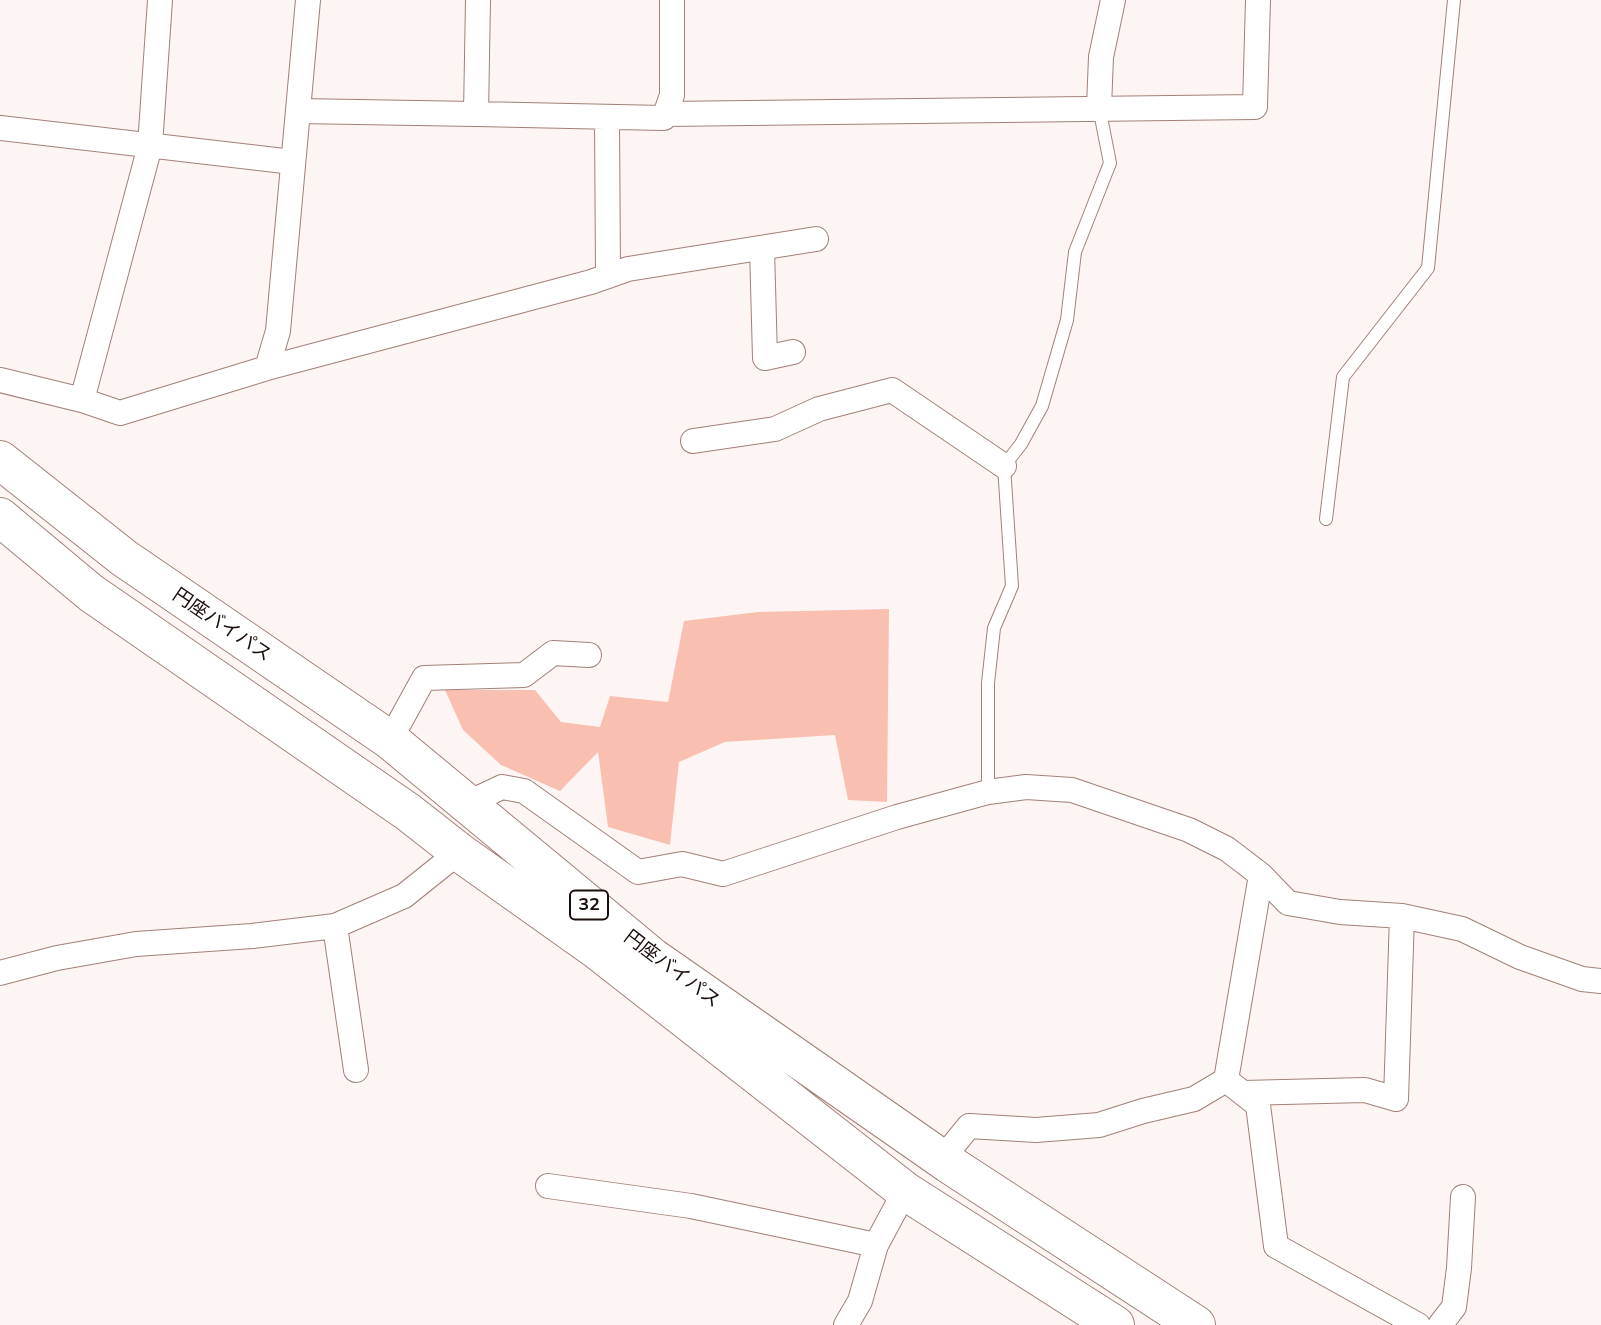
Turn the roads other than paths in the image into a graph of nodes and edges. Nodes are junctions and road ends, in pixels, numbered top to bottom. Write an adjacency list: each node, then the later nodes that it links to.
1 (160, 0): 14 (street)
2 (308, 0): 9 (street)
3 (478, 0): 10 (street)
4 (672, 0): 11 (street)
5 (1113, 0): 8 (street)
6 (1258, 0): 8 (street)
7 (1454, 0): 27 (lane)
8 (1098, 107): 11 (street); 25 (lane)
9 (298, 111): 10 (street); 15 (street)
10 (476, 114): 12 (street)
11 (665, 114): 12 (street)
12 (607, 117): 18 (street)
13 (0, 128): 14 (street)
14 (150, 146): 15 (street); 22 (street)
15 (293, 162): 20 (street)
16 (816, 239): 17 (street)
17 (761, 248): 18 (street); 19 (street)
18 (608, 276): 20 (street)
19 (793, 352)
20 (267, 368): 22 (street)
21 (0, 380): 22 (street)
22 (82, 400)
23 (693, 441): 25 (street)
24 (0, 460): 29 (highway, 円座バイパス / 32)
25 (1004, 466): 30 (lane)
26 (0, 517): 32 (highway, 円座バイパス / 32)
27 (1326, 519)
28 (589, 655): 29 (street)
29 (390, 740): 31 (highway, 円座バイパス / 32)
30 (988, 792): 31 (street); 33 (street)
31 (468, 803): 40 (highway, 円座バイパス / 32)
32 (459, 852): 35 (street); 42 (highway, 円座バイパス / 32)
33 (1261, 875): 34 (street); 39 (street)
34 (1402, 916): 37 (street); 39 (street)
35 (335, 926): 36 (street); 38 (street)
36 (0, 973)
37 (1601, 981)
38 (356, 1069)
39 (1235, 1086): 40 (street); 48 (street)
40 (942, 1159): 47 (highway, 円座バイパス / 32)
41 (548, 1186): 44 (street)
42 (905, 1191): 44 (street); 46 (highway, 円座バイパス / 32)
43 (1463, 1197): 49 (street)
44 (876, 1245): 45 (street)
45 (846, 1325)
46 (1115, 1325)
47 (1196, 1325)
48 (1418, 1325)
49 (1440, 1325)

